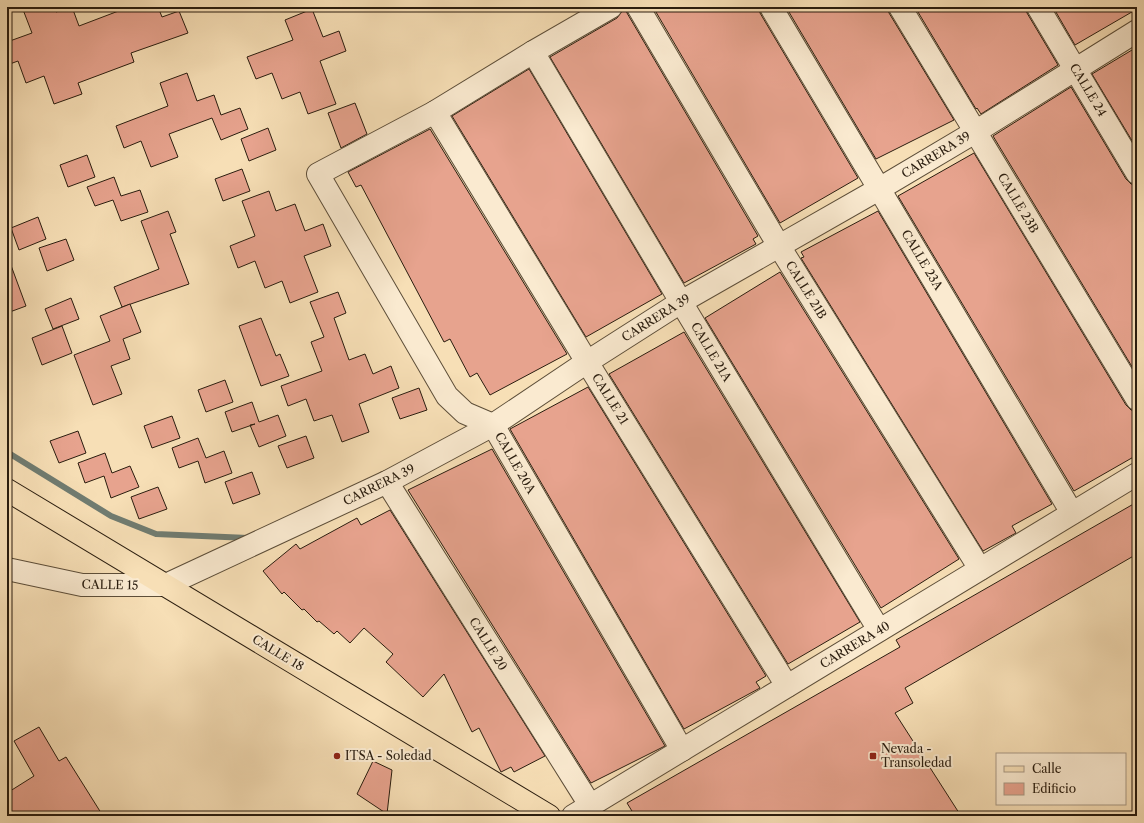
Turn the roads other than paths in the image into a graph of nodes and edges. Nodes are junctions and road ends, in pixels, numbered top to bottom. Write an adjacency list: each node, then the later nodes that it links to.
1 (610, 7): 7 (street)
2 (638, 7): 13 (street, CALLE 21B)
3 (771, 7): 12 (street, CALLE 23A)
4 (900, 7): 10 (street, CALLE 23B)
5 (1038, 7): 8 (street, CALLE 24)
6 (1137, 32): 8 (street, CARRERA 39)
7 (533, 52): 9 (street); 14 (street, CALLE 21A)
8 (1076, 68): 10 (street, CARRERA 39); 11 (street, CALLE 24)
9 (435, 112): 15 (street, CALLE 21); 17 (street, CALLE 20A)
10 (975, 132): 12 (street, CARRERA 39); 16 (street, CALLE 23B)
11 (1137, 173)
12 (879, 189): 13 (street, CARRERA 39); 21 (street, CALLE 23A)
13 (779, 246): 14 (street, CARRERA 39); 23 (street, CALLE 21B)
14 (681, 302): 15 (street, CARRERA 39); 25 (street, CALLE 21A)
15 (587, 362): 17 (street, CARRERA 39); 26 (street, CALLE 21)
16 (1137, 399)
17 (493, 425): 19 (street, CARRERA 39); 27 (street, CALLE 20A)
18 (1137, 474): 21 (street, CARRERA 40)
19 (387, 482): 24 (street, CARRERA 39); 28 (street, CALLE 20)
20 (7, 490): 24 (main road, CALLE 18)
21 (1072, 513): 23 (street, CARRERA 40)
22 (7, 569): 24 (street, CALLE 15)
23 (980, 569): 25 (street, CARRERA 40)
24 (166, 585): 29 (main road, CALLE 18)
25 (879, 630): 26 (street, CARRERA 40)
26 (787, 686): 27 (street, CARRERA 40)
27 (682, 750): 28 (street, CARRERA 40)
28 (582, 811)
29 (549, 816)

